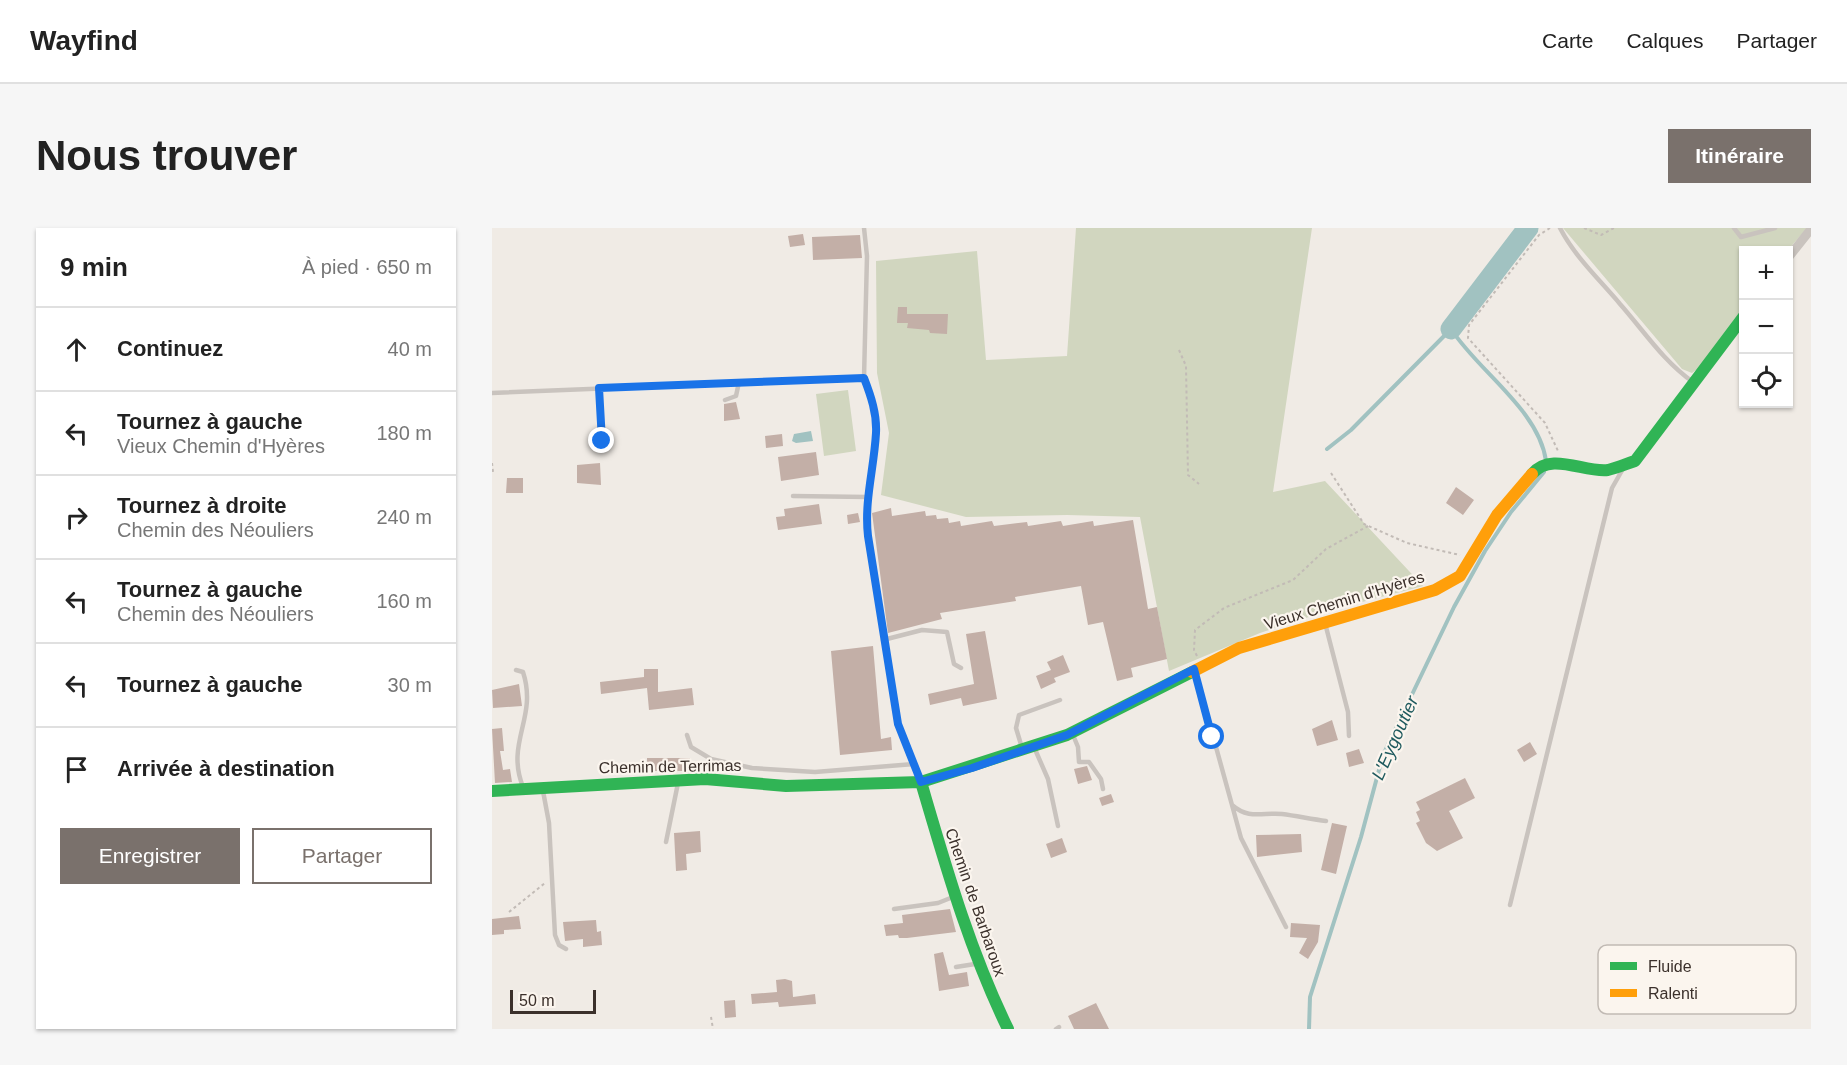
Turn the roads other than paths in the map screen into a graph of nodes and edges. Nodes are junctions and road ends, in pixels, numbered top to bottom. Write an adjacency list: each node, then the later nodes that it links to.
1 (864, 228): 8 (lane)
2 (1560, 228): 10 (lane)
3 (1734, 228): 4 (lane)
4 (1775, 228)
5 (1809, 229): 6 (street)
6 (1793, 251)
7 (1739, 321): 10 (street)
8 (864, 378): 9 (lane); 17 (lane)
9 (739, 382): 11 (lane); 13 (lane)
10 (1693, 382): 15 (street)
11 (599, 388): 12 (lane); 14 (lane)
12 (492, 393)
13 (725, 399)
14 (602, 441)
15 (1625, 465): 18 (street, Vieux Chemin d'Hyères); 40 (lane)
16 (794, 496): 17 (lane)
17 (867, 497): 19 (lane)
18 (1325, 623): 20 (street, Vieux Chemin d'Hyères); 26 (lane)
19 (884, 640): 21 (lane); 28 (lane)
20 (1197, 667): 24 (street, Vieux Chemin d'Hyères); 35 (lane)
21 (961, 668)
22 (516, 670): 33 (lane)
23 (1060, 700): 27 (lane)
24 (1072, 732): 27 (street, Vieux Chemin d'Hyères); 32 (lane)
25 (687, 735): 28 (lane)
26 (1349, 736)
27 (1028, 748): 30 (street, Vieux Chemin d'Hyères); 37 (lane)
28 (914, 764): 30 (lane)
29 (678, 780): 30 (street, Chemin de Terrimas); 31 (street, Chemin de Terrimas); 38 (lane)
30 (921, 782): 39 (street, Chemin de Barbaroux)
31 (543, 788): 33 (street, Chemin de Terrimas); 43 (lane)
32 (1102, 789)
33 (524, 790): 34 (street, Chemin de Terrimas)
34 (492, 791)
35 (1232, 805): 36 (lane); 42 (lane)
36 (1326, 821)
37 (1058, 826)
38 (666, 842)
39 (956, 896): 41 (lane); 44 (street, Chemin de Barbaroux)
40 (1510, 905)
41 (894, 909)
42 (1286, 927)
43 (566, 949)
44 (978, 963): 45 (lane); 46 (street, Chemin de Barbaroux)
45 (956, 967)
46 (1008, 1029)

